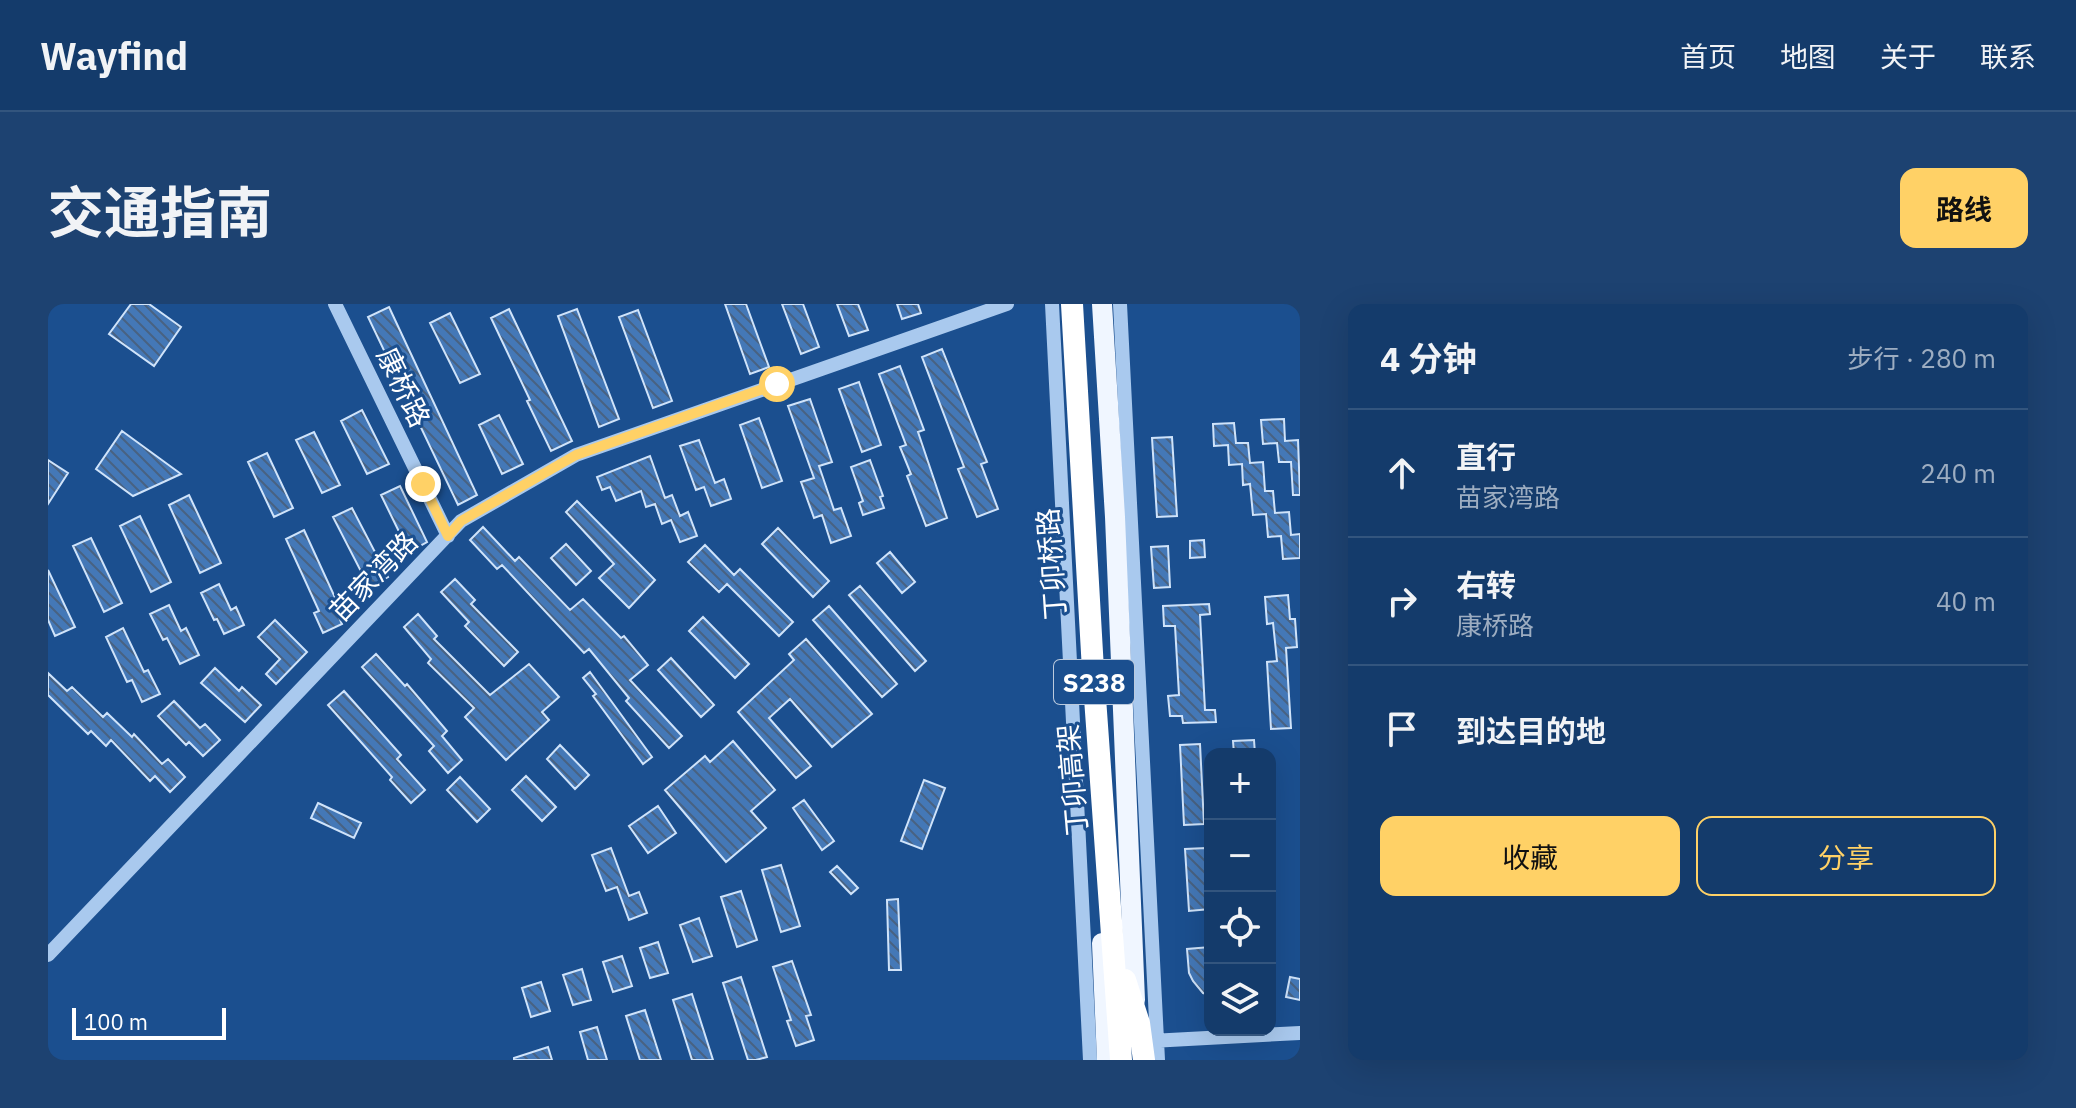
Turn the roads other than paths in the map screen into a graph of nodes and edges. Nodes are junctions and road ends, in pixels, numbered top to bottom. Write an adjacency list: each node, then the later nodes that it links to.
1 (335, 304): 6 (street, 康桥路)
2 (1007, 304): 6 (street, 苗家湾路)
3 (1102, 304): 9 (main road, S238)
4 (1120, 304): 9 (street)
5 (1070, 306): 9 (highway, 丁卯高架 / S238); 10 (highway, 丁卯高架 / S238); 11 (street)
6 (448, 536): 7 (street, 苗家湾路)
7 (48, 955)
8 (1300, 1033): 9 (street)
9 (1142, 1053): 10 (street); 12 (street)
10 (1112, 1055)
11 (1090, 1060)
12 (1158, 1060)

